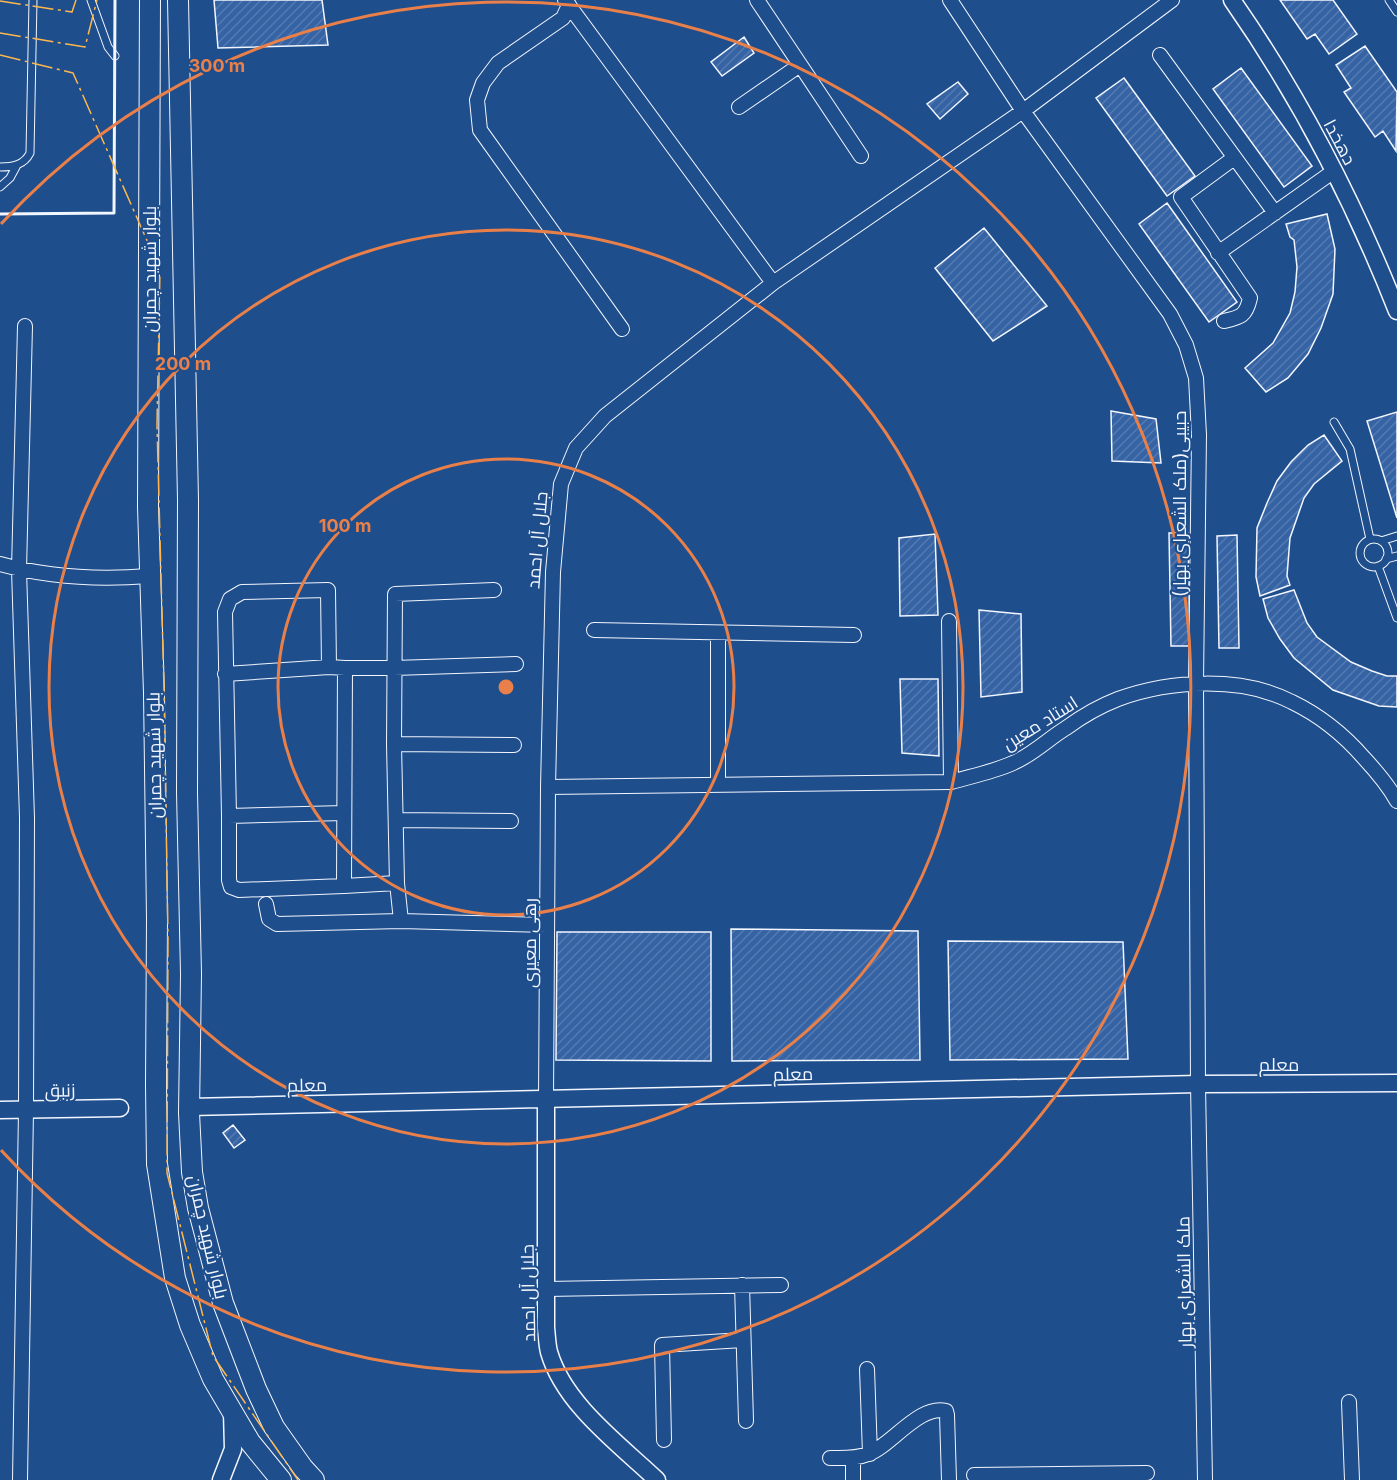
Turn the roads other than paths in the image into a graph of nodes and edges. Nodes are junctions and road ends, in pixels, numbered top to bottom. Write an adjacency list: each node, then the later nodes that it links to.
1 (33, 0): 17 (lane)
2 (91, 0): 10 (lane)
3 (150, 0): 37 (main road, بلوار شهید چمران)
4 (178, 0): 68 (main road, بلوار شهید چمران)
5 (757, 0): 12 (street)
6 (950, 0): 14 (street, حبیبی(ملک الشعرای بهار))
7 (1172, 0): 14 (street, جلال آل احمد)
8 (1232, 0): 19 (street, دهخدا)
9 (567, 3): 23 (street); 27 (street)
10 (115, 56)
11 (1160, 56): 16 (street)
12 (800, 65): 13 (street); 15 (street)
13 (739, 107)
14 (1023, 111): 23 (street, جلال آل احمد); 49 (street, حبیبی(ملک الشعرای بهار))
15 (861, 156)
16 (1234, 158): 21 (street); 22 (street)
17 (17, 165): 18 (lane); 20 (lane)
18 (0, 167)
19 (1334, 171): 21 (street); 24 (street, دهخدا)
20 (0, 187)
21 (1275, 213): 22 (street)
22 (1218, 253): 25 (street)
23 (773, 283): 54 (street, جلال آل احمد)
24 (1397, 311)
25 (1224, 321)
26 (25, 326): 36 (street)
27 (622, 329)
28 (1334, 422): 30 (lane)
29 (1397, 536): 31 (lane)
30 (1370, 539): 31 (lane); 35 (lane)
31 (1380, 541): 33 (lane)
32 (1397, 556): 33 (lane)
33 (1386, 559): 35 (lane)
34 (0, 564): 36 (street)
35 (1378, 566): 39 (lane)
36 (19, 570): 37 (street); 71 (street)
37 (149, 576): 72 (main road, بلوار شهید چمران)
38 (494, 590): 47 (street)
39 (1397, 618)
40 (949, 621): 52 (street)
41 (594, 630): 42 (street)
42 (718, 634): 43 (street); 53 (street)
43 (854, 635)
44 (516, 664): 47 (street)
45 (329, 667): 46 (street); 48 (street); 48 (street)
46 (345, 668): 47 (street); 56 (street)
47 (394, 668): 50 (street)
48 (225, 674): 57 (street)
49 (1196, 683): 52 (street, استاد معین); 55 (street, استاد معین); 66 (street, حبیبی(ملک الشعرای بهار))
50 (394, 744): 51 (street); 58 (street)
51 (514, 745)
52 (951, 782): 53 (street, استاد معین)
53 (718, 785): 54 (street, استاد معین)
54 (548, 787): 64 (street, رهی معیری)
55 (1397, 801)
56 (344, 813): 57 (street); 61 (street)
57 (229, 816): 61 (street)
58 (396, 820): 59 (street); 60 (street)
59 (511, 821)
60 (398, 883): 61 (street); 63 (street)
61 (344, 886)
62 (266, 904): 63 (street)
63 (401, 921): 64 (street)
64 (547, 925): 67 (street, رهی معیری)
65 (1397, 1083): 66 (street, معلم)
66 (1198, 1084): 67 (street, معلم); 95 (street, ملک الشعرای بهار)
67 (546, 1100): 68 (street, معلم); 75 (street, جلال آل احمد)
68 (189, 1107): 72 (main road); 91 (main road, بلوار شهید چمران)
69 (120, 1108): 71 (street, زنبق)
70 (0, 1110): 71 (street, زنبق)
71 (26, 1110): 88 (street)
72 (157, 1110): 79 (main road, بلوار شهید چمران)
73 (742, 1285): 74 (street); 75 (street); 76 (street)
74 (781, 1285)
75 (546, 1289): 92 (street, جلال آل احمد)
76 (743, 1340): 80 (street); 81 (street)
77 (867, 1369): 82 (street)
78 (1349, 1402): 96 (street)
79 (232, 1411): 89 (street); 90 (main road, بلوار شهید چمران)
80 (746, 1421)
81 (664, 1440)
82 (870, 1454): 84 (street); 94 (street)
83 (830, 1458): 84 (street)
84 (853, 1458): 93 (street)
85 (1147, 1473): 87 (street)
86 (974, 1475): 87 (street)
87 (1056, 1477)
88 (20, 1480)
89 (221, 1480)
90 (280, 1480)
91 (314, 1480)
92 (657, 1480)
93 (854, 1480)
94 (949, 1480)
95 (1205, 1480)
96 (1352, 1480)

